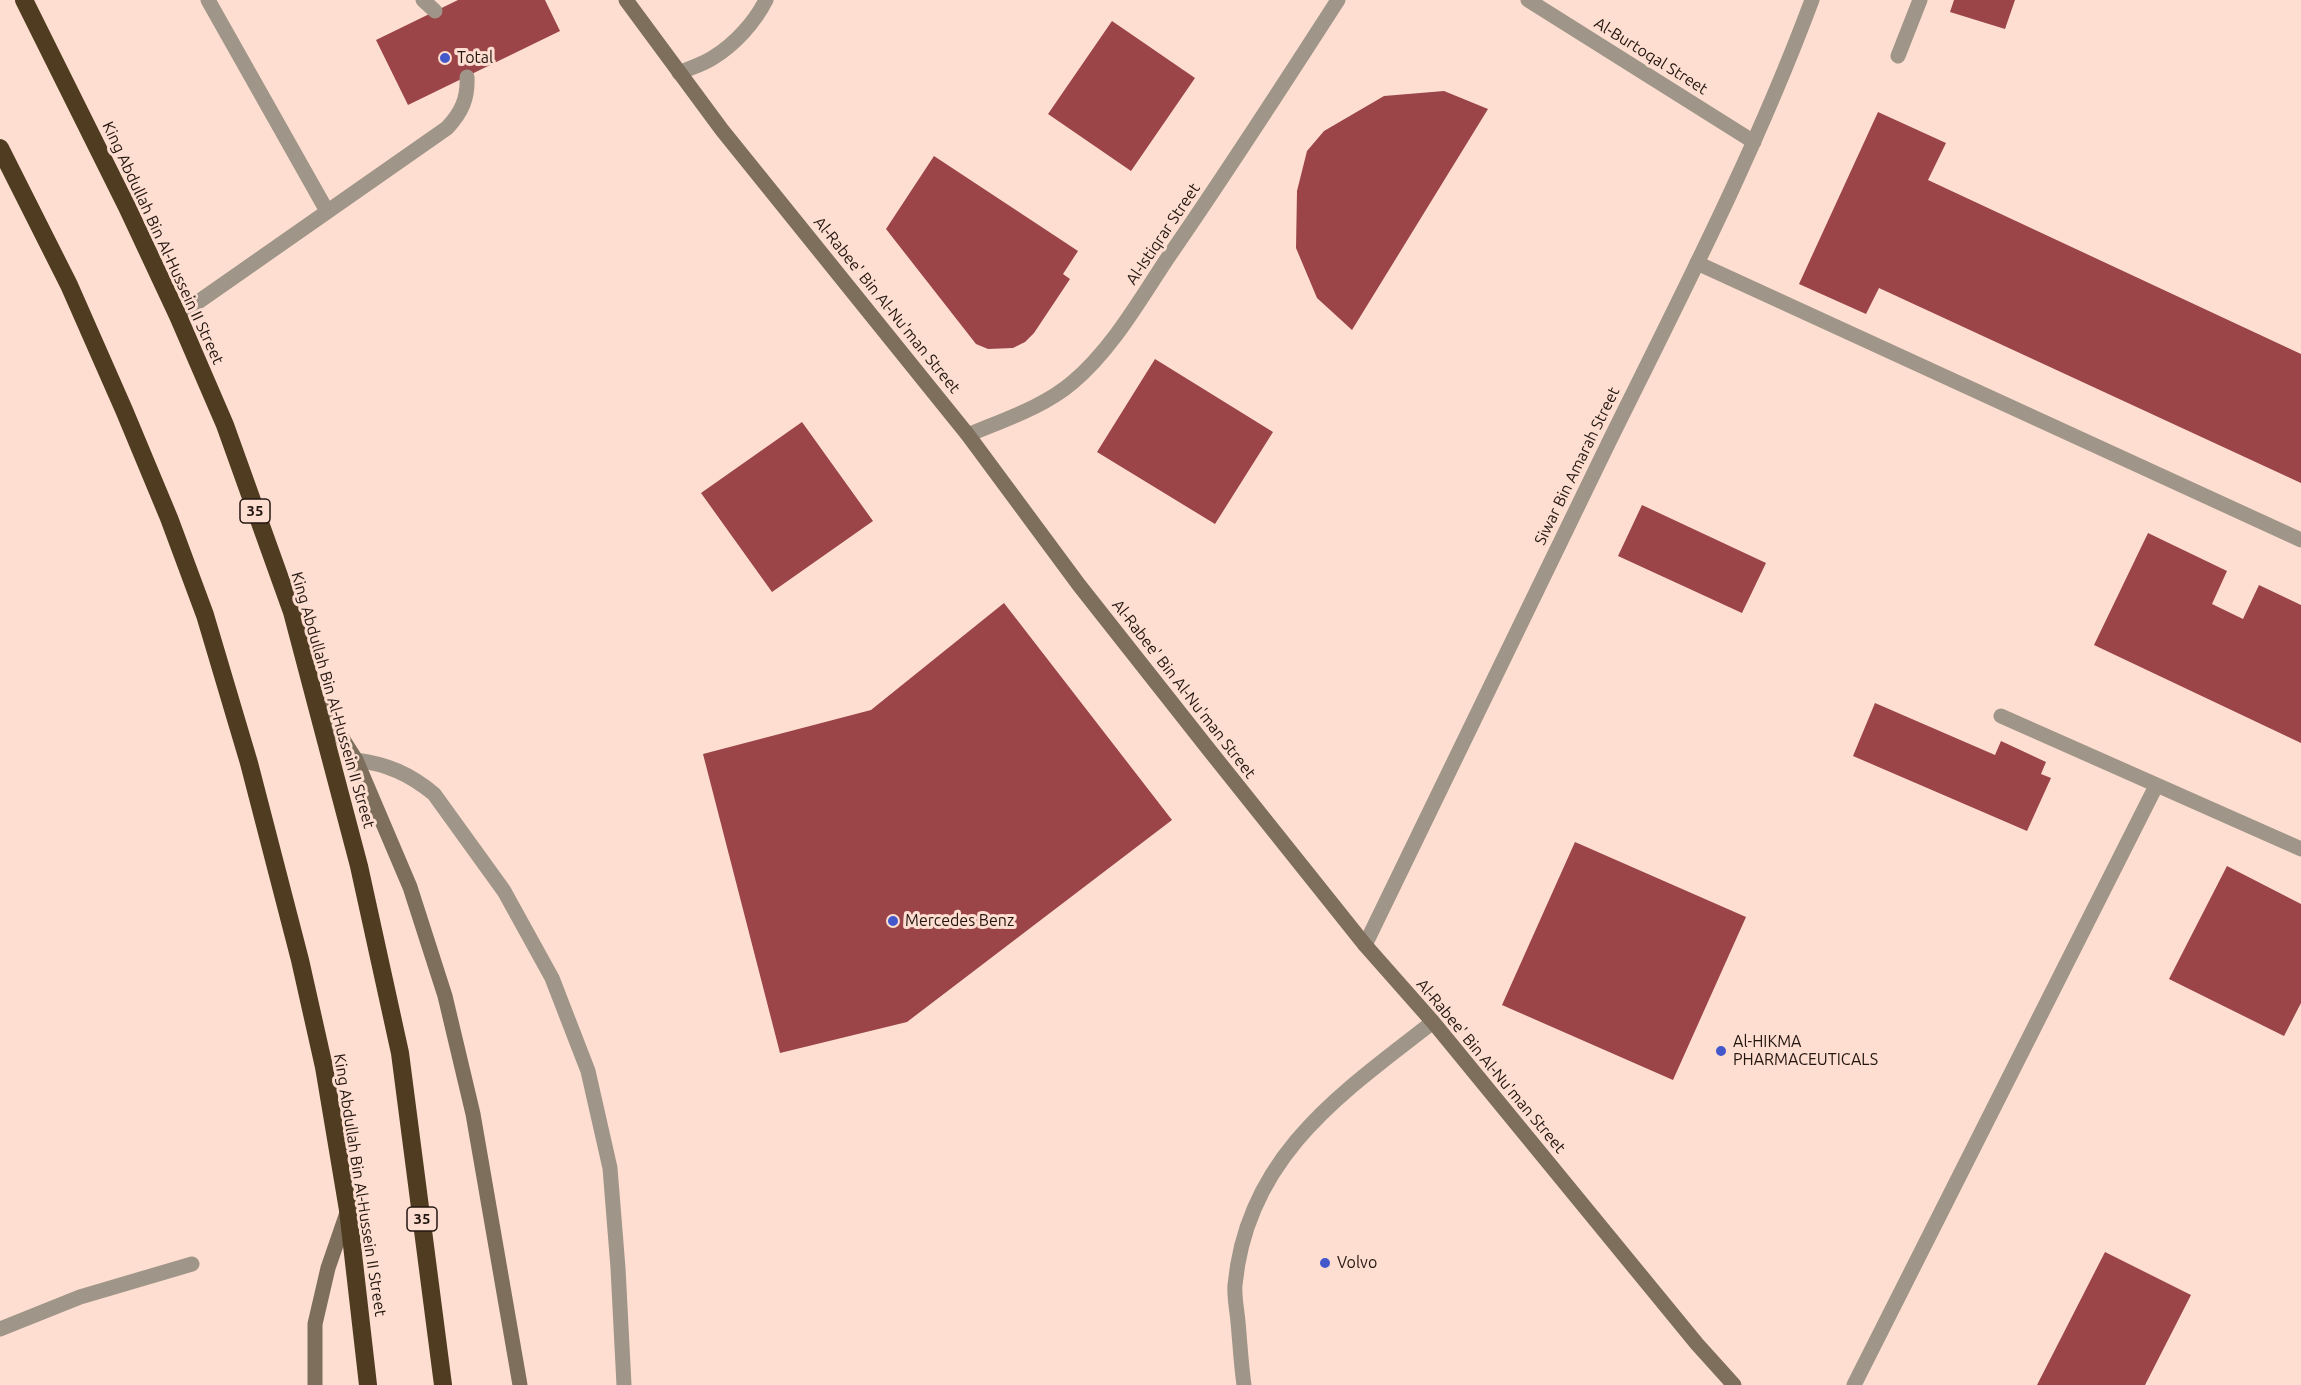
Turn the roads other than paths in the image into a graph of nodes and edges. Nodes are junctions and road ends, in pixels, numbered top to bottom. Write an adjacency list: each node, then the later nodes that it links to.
1 (24, 0): 18 (highway, King Abdullah Bin Al-Hussein II Street / 35)
2 (208, 0): 16 (street)
3 (423, 0): 10 (street)
4 (626, 0): 12 (street, Al-Rabee' Bin Al-Nu'man Street)
5 (766, 0): 12 (street)
6 (1338, 0): 19 (street, Al-Istiqrar Street)
7 (1527, 0): 14 (street, Al-Burtoqal Street)
8 (1920, 0): 11 (street)
9 (1808, 1): 14 (street, Siwar Bin Amarah Street)
10 (435, 11)
11 (1899, 56)
12 (679, 73): 19 (street, Al-Rabee' Bin Al-Nu'man Street)
13 (467, 77): 16 (street)
14 (1755, 142): 17 (street, Siwar Bin Amarah Street)
15 (0, 148): 28 (highway, King Abdullah Bin Al-Hussein II Street)
16 (327, 211): 18 (street)
17 (1698, 263): 20 (street); 26 (street, Siwar Bin Amarah Street)
18 (178, 316): 21 (highway, King Abdullah Bin Al-Hussein II Street / 35)
19 (968, 435): 26 (street, Al-Rabee' Bin Al-Nu'man Street)
20 (2301, 540)
21 (314, 692): 23 (street); 33 (highway, King Abdullah Bin Al-Hussein II Street / 35)
22 (2001, 716): 24 (street)
23 (356, 760): 34 (street); 35 (street)
24 (2156, 786): 25 (street); 38 (street)
25 (2301, 849)
26 (1365, 945): 27 (street, Al-Rabee' Bin Al-Nu'man Street)
27 (1433, 1022): 36 (street); 37 (street, Al-Rabee' Bin Al-Nu'man Street)
28 (348, 1210): 31 (street); 32 (highway, King Abdullah Bin Al-Hussein II Street)
29 (192, 1264): 30 (street)
30 (0, 1329)
31 (315, 1385)
32 (368, 1385)
33 (443, 1385)
34 (520, 1385)
35 (624, 1385)
36 (1244, 1385)
37 (1734, 1385)
38 (1854, 1385)

